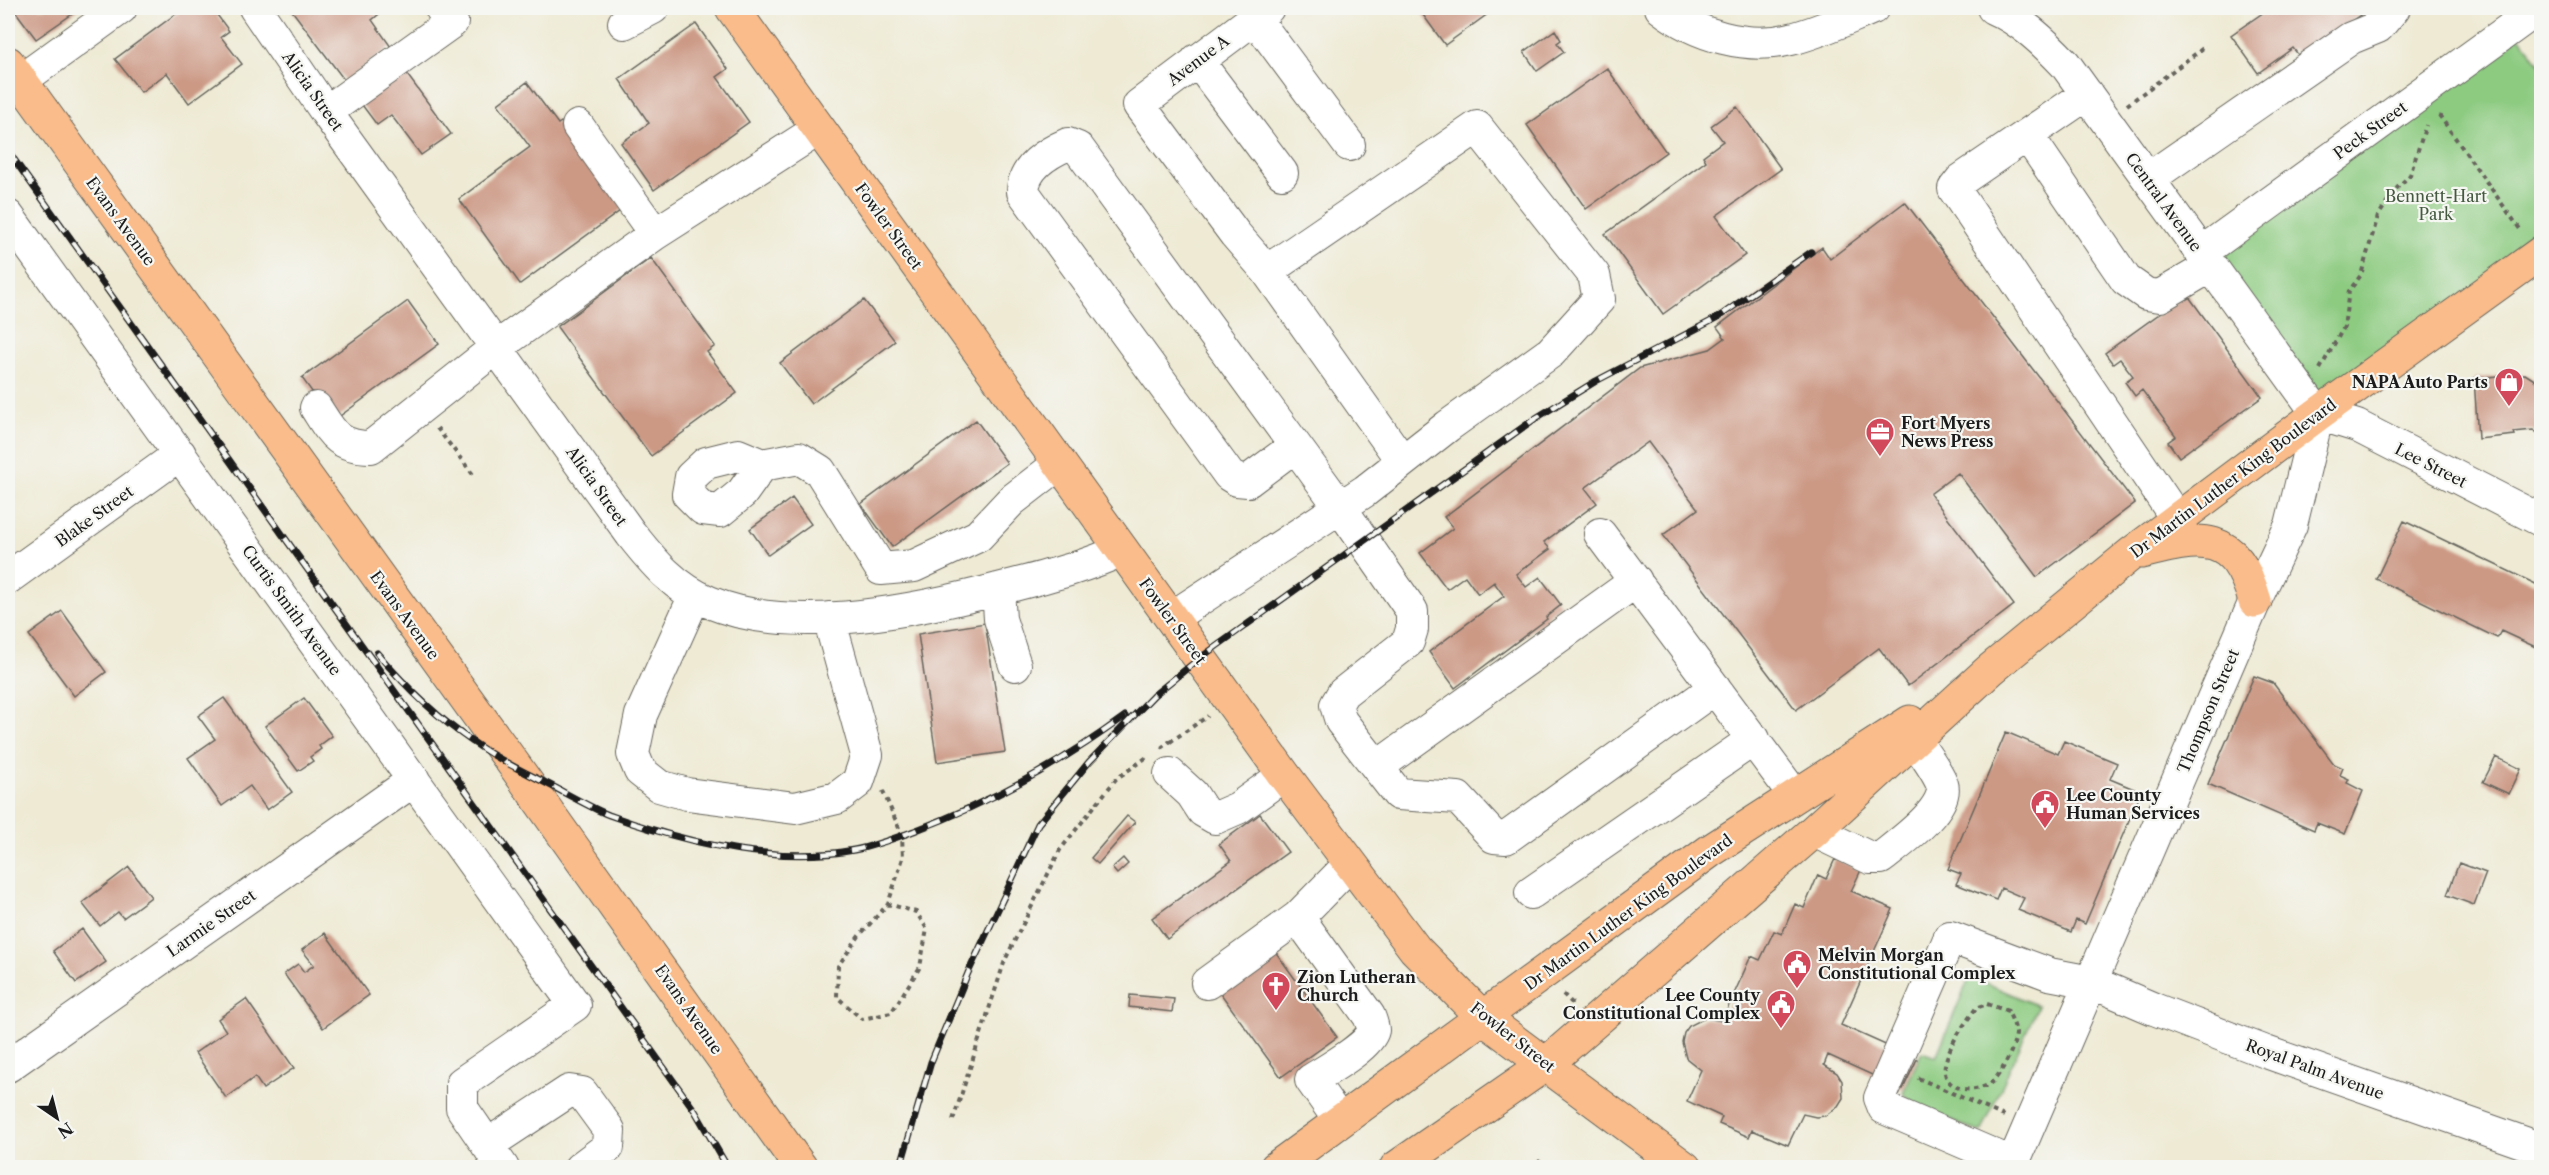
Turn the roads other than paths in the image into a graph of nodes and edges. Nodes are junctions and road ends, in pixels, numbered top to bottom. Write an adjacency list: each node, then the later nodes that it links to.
1 (255, 8): 16 (street, Alicia Street)
2 (653, 8): 12 (street)
3 (732, 8): 18 (main road, Fowler Street)
4 (1661, 8): 5 (street)
5 (1873, 8)
6 (1993, 8): 15 (street, Central Avenue)
7 (2394, 8): 22 (street)
8 (2539, 8): 26 (street, Peck Street)
9 (115, 9): 14 (street)
10 (1262, 13): 13 (street, Avenue A); 20 (street)
11 (447, 15): 16 (street)
12 (624, 23)
13 (1197, 60): 21 (street); 27 (street, Avenue A)
14 (14, 72): 76 (main road, Evans Avenue)
15 (2087, 94): 19 (street); 22 (street, Central Avenue)
16 (326, 111): 28 (street, Alicia Street)
17 (578, 126): 24 (street)
18 (819, 129): 24 (street); 34 (main road, Fowler Street)
19 (2028, 136): 26 (street, Peck Street); 37 (street)
20 (1349, 145)
21 (1282, 173)
22 (2148, 179): 26 (street, Central Avenue)
23 (8, 216): 32 (street, Curtis Smith Avenue)
24 (655, 234): 28 (street)
25 (2540, 253): 29 (main road, Dr Martin Luther King Boulevard)
26 (2206, 260): 29 (street, Central Avenue)
27 (1267, 271): 33 (street); 33 (street)
28 (497, 347): 30 (street); 46 (street, Alicia Street)
29 (2311, 405): 37 (main road, Dr Martin Luther King Boulevard); 38 (street, Lee Street); 47 (street, Thompson Street)
30 (316, 408)
31 (1295, 446): 31 (street); 36 (street)
32 (180, 454): 43 (street, Blake Street); 59 (street, Curtis Smith Avenue)
33 (1402, 461): 36 (street)
34 (1060, 463): 40 (main road, Fowler Street); 42 (street)
35 (762, 465): 42 (street)
36 (1340, 507): 50 (street); 56 (street)
37 (2177, 519): 41 (main road, Dr Martin Luther King Boulevard)
38 (2541, 520)
39 (1600, 534): 44 (street)
40 (1122, 550): 45 (street, Alicia Street); 50 (main road, Fowler Street)
41 (2131, 554): 47 (main road); 52 (main road, Dr Martin Luther King Boulevard)
42 (881, 569): 48 (street)
43 (8, 578)
44 (1636, 581): 53 (street); 56 (street)
45 (998, 589): 48 (street, Alicia Street); 51 (street)
46 (695, 595): 49 (street, Alicia Street); 49 (street)
47 (2256, 601): 66 (street, Thompson Street)
48 (884, 612): 49 (street, Alicia Street)
49 (829, 618)
50 (1171, 618): 58 (main road, Fowler Street)
51 (1015, 666)
52 (1990, 670): 55 (main road, Dr Martin Luther King Boulevard); 60 (main road, Dr Martin Luther King Boulevard)
53 (1715, 688): 54 (street); 56 (street)
54 (1754, 739): 60 (street); 63 (street)
55 (1914, 739): 61 (main road, Dr Martin Luther King Boulevard); 61 (street)
56 (1377, 767)
57 (1170, 774): 58 (street)
58 (1284, 775): 62 (main road, Fowler Street)
59 (414, 780): 70 (street, Larmie Street); 73 (street, Curtis Smith Avenue)
60 (1796, 796): 67 (main road); 68 (main road, Dr Martin Luther King Boulevard)
61 (1814, 831): 67 (main road, Dr Martin Luther King Boulevard)
62 (1350, 864): 64 (street); 68 (main road, Fowler Street)
63 (1531, 893)
64 (1298, 916): 65 (street); 71 (street)
65 (1207, 982)
66 (2091, 982): 72 (street, Royal Palm Avenue); 74 (street, Thompson Street); 74 (street, Royal Palm Avenue)
67 (1626, 994): 69 (main road, Dr Martin Luther King Boulevard)
68 (1483, 1017): 69 (main road, Fowler Street); 71 (main road, Dr Martin Luther King Boulevard)
69 (1546, 1064): 78 (main road, Dr Martin Luther King Boulevard); 79 (main road, Fowler Street)
70 (8, 1066)
71 (1340, 1121): 77 (main road, Dr Martin Luther King Boulevard)
72 (2533, 1154)
73 (495, 1156): 75 (street)
74 (2012, 1165)
75 (580, 1167)
76 (801, 1167)
77 (1276, 1167)
78 (1396, 1167)
79 (1684, 1167)

